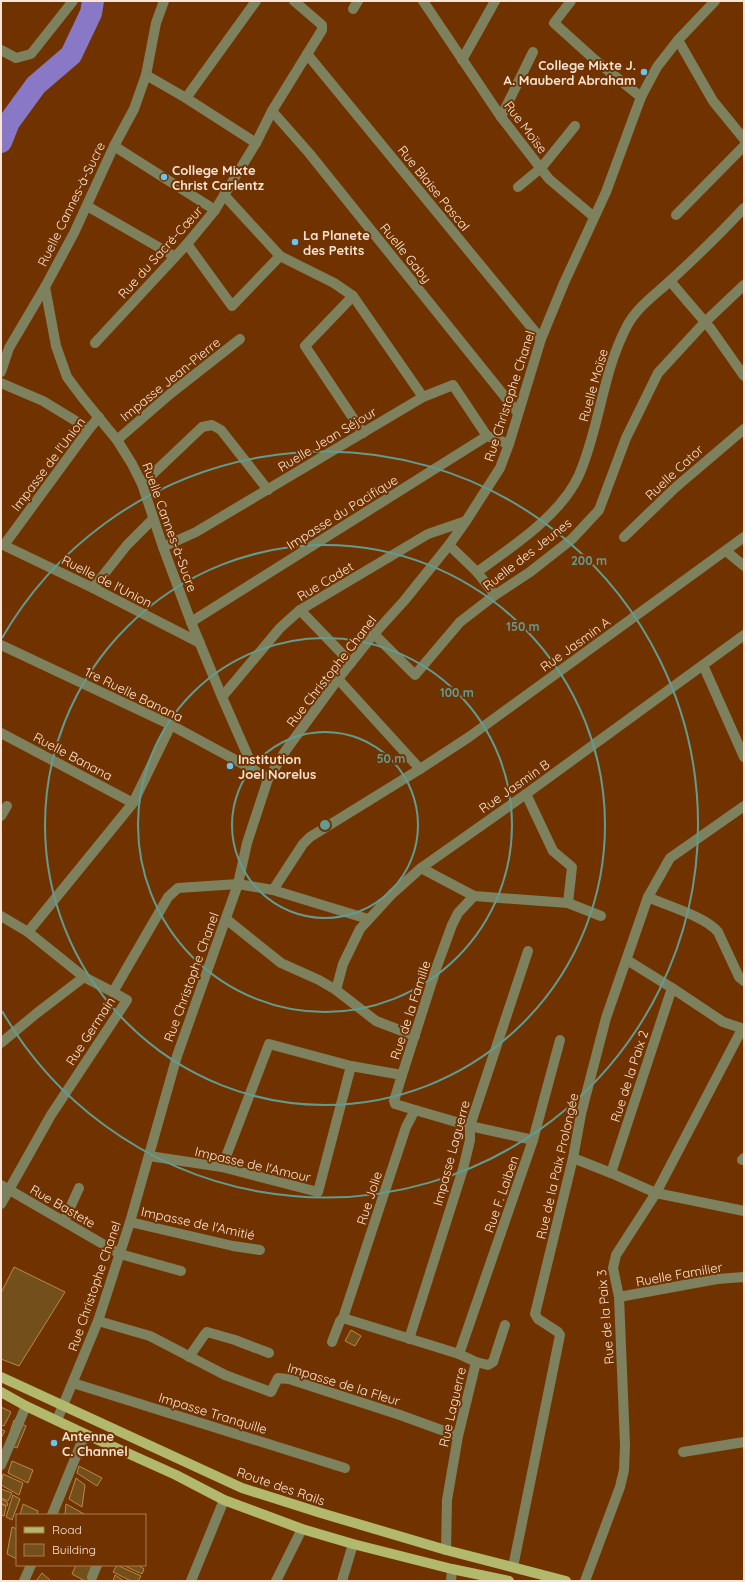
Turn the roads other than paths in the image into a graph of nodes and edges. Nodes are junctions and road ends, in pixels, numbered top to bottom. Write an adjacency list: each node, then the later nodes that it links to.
1 (73, 1): 10 (street)
2 (164, 1): 14 (street, Ruelle Cannes-à-Sucre)
3 (256, 1): 16 (street)
4 (294, 1): 12 (street, Rue du Sacré-Cœur)
5 (495, 1): 13 (street)
6 (571, 1): 15 (street)
7 (715, 1): 9 (street, Rue Christophe Chanel)
8 (426, 3): 13 (street, Rue Moïse)
9 (678, 40): 15 (street, Rue Christophe Chanel); 20 (street)
10 (1, 50)
11 (533, 52): 18 (street)
12 (307, 54): 17 (street, Rue du Sacré-Cœur); 40 (street, Rue Blaise Pascal)
13 (462, 60): 18 (street, Rue Moïse)
14 (146, 75): 16 (street); 22 (street, Ruelle Cannes-à-Sucre)
15 (641, 97): 31 (street, Rue Christophe Chanel)
16 (186, 98): 21 (street)
17 (272, 111): 21 (street, Rue du Sacré-Cœur); 47 (street, Ruelle Gaby)
18 (501, 117): 24 (street, Rue Moïse)
19 (575, 126): 24 (street)
20 (744, 139)
21 (256, 143): 26 (street, Rue du Sacré-Cœur)
22 (114, 146): 27 (street, Ruelle Cannes-à-Sucre); 29 (street)
23 (744, 146): 30 (street)
24 (541, 168): 25 (street); 31 (street, Rue Moïse)
25 (518, 187)
26 (224, 195): 29 (street, Rue du Sacré-Cœur); 34 (street)
27 (87, 206): 33 (street); 37 (street, Ruelle Cannes-à-Sucre)
28 (744, 208): 35 (street, Ruelle Moïse)
29 (215, 210): 32 (street, Rue du Sacré-Cœur)
30 (676, 215)
31 (594, 217): 40 (street, Rue Christophe Chanel)
32 (187, 244): 33 (street, Rue du Sacré-Cœur); 34 (street)
33 (174, 256): 42 (street, Rue du Sacré-Cœur)
34 (280, 256): 38 (street)
35 (670, 281): 39 (street); 66 (street, Ruelle Moïse)
36 (744, 285): 39 (street, Ruelle des Jeunes)
37 (45, 287): 43 (street); 48 (street, Ruelle Cannes-à-Sucre)
38 (353, 296): 46 (street); 51 (street)
39 (705, 322): 44 (street); 68 (street, Ruelle des Jeunes)
40 (541, 338): 47 (street, Rue Christophe Chanel)
41 (240, 339): 53 (street, Impasse Jean-Pierre)
42 (95, 343)
43 (1, 372)
44 (744, 376)
45 (1, 383): 49 (street)
46 (423, 397): 51 (street, Ruelle Jean Séjour); 52 (street, Ruelle Jean Séjour)
47 (518, 413): 54 (street, Rue Christophe Chanel)
48 (99, 417): 49 (street, Impasse de l'Union); 53 (street, Ruelle Cannes-à-Sucre)
49 (89, 429): 61 (street, Impasse de l'Union)
50 (744, 429): 59 (street, Ruelle Cator)
51 (362, 433): 56 (street, Ruelle Jean Séjour)
52 (487, 436): 54 (street); 70 (street, Impasse du Pacifique)
53 (117, 440): 55 (street, Ruelle Cannes-à-Sucre)
54 (509, 444): 58 (street, Rue Christophe Chanel)
55 (142, 484): 56 (street); 57 (street, Ruelle Cannes-à-Sucre)
56 (268, 490): 63 (street, Ruelle Jean Séjour)
57 (153, 519): 63 (street, Ruelle Cannes-à-Sucre); 67 (street)
58 (466, 521): 62 (street, Rue Christophe Chanel); 69 (street, Rue Cadet)
59 (624, 537)
60 (744, 537): 64 (street, Rue Jasmin A)
61 (3, 545): 67 (street, Ruelle de l'Union)
62 (449, 545): 66 (street); 71 (street, Rue Christophe Chanel)
63 (163, 546): 70 (street, Ruelle Cannes-à-Sucre)
64 (726, 551): 65 (street); 82 (street, Rue Jasmin A)
65 (744, 566)
66 (477, 572): 68 (street)
67 (93, 588): 73 (street, Ruelle de l'Union)
68 (495, 595): 71 (street, Ruelle des Jeunes)
69 (300, 610): 75 (street); 78 (street, Rue Cadet)
70 (191, 622): 73 (street, Ruelle Cannes-à-Sucre)
71 (374, 634): 75 (street, Rue Christophe Chanel)
72 (744, 635): 76 (street, Rue Jasmin B)
73 (200, 643): 78 (street, Ruelle Cannes-à-Sucre)
74 (1, 645): 79 (street, 1re Ruelle Banana)
75 (351, 663): 77 (street, Rue Christophe Chanel)
76 (703, 665): 81 (street); 85 (street, Rue Jasmin B)
77 (338, 680): 82 (street); 84 (street, Rue Christophe Chanel)
78 (222, 697): 83 (street, Ruelle Cannes-à-Sucre)
79 (171, 725): 83 (street, 1re Ruelle Banana); 86 (street)
80 (1, 732): 86 (street, Ruelle Banana)
81 (744, 757)
82 (420, 769): 92 (street, Rue Jasmin A)
83 (254, 770): 84 (street)
84 (268, 778): 91 (street, Rue Christophe Chanel)
85 (526, 794): 90 (street, Rue Jasmin B); 95 (street)
86 (133, 803): 100 (street)
87 (7, 806): 89 (street)
88 (744, 806): 94 (street, Rue de la Paix Prolongée)
89 (1, 816)
90 (421, 868): 93 (street); 99 (street, Rue Jasmin B)
91 (238, 884): 92 (street, Rue Germain); 98 (street, Rue Christophe Chanel); 107 (street, Rue Germain)
92 (273, 890): 99 (street, Rue Germain)
93 (474, 896): 95 (street); 109 (street, Rue de la Famille)
94 (648, 897): 102 (street, Rue de la Paix Prolongée); 104 (street)
95 (568, 903): 97 (street)
96 (1, 916): 100 (street)
97 (601, 916)
98 (226, 919): 106 (street); 117 (street, Rue Christophe Chanel)
99 (368, 919): 106 (street, Rue Jasmin B)
100 (28, 932): 103 (street)
101 (528, 952): 115 (street, Impasse Laguerre)
102 (627, 960): 105 (street); 118 (street, Rue de la Paix Prolongée)
103 (84, 977): 107 (street); 111 (street)
104 (744, 981)
105 (672, 988): 108 (street); 120 (street, Rue de la Paix 2)
106 (336, 990): 109 (street)
107 (113, 992): 121 (street, Rue Germain)
108 (743, 1030): 123 (street, Rue de la Paix 3)
109 (415, 1036): 113 (street, Rue de la Famille)
110 (560, 1040): 116 (street, Rue F. Laiben)
111 (1, 1043)
112 (351, 1066): 113 (street, Rue de la Famille); 119 (street, Rue de la Famille); 119 (street, Impasse de l'Amour)
113 (402, 1075): 114 (street)
114 (415, 1110): 115 (street); 133 (street, Rue Jolie)
115 (470, 1126): 116 (street); 136 (street, Impasse Laguerre)
116 (533, 1140): 139 (street, Rue F. Laiben)
117 (149, 1156): 119 (street, Impasse de l'Amour); 127 (street, Rue Christophe Chanel)
118 (573, 1158): 120 (street); 161 (street, Rue de la Paix Prolongée)
119 (222, 1167)
120 (611, 1173): 123 (street)
121 (5, 1188): 124 (street, Rue Germain); 126 (street, Rue Bastete)
122 (79, 1188): 126 (street)
123 (656, 1193): 125 (street); 132 (street, Rue de la Paix 3)
124 (1, 1204)
125 (744, 1211)
126 (64, 1221): 129 (street, Rue Bastete)
127 (130, 1222): 128 (street, Impasse de l'Amitié); 129 (street, Rue Christophe Chanel)
128 (260, 1250)
129 (120, 1254): 130 (street, Rue Bastete); 134 (street, Rue Christophe Chanel)
130 (181, 1271)
131 (744, 1277): 132 (street, Ruelle Familier)
132 (619, 1297): 171 (street, Rue de la Paix 3)
133 (343, 1318): 136 (street, Rue Laguerre); 137 (street, Rue Jolie)
134 (98, 1321): 140 (street, Impasse de la Fleur); 143 (street, Rue Christophe Chanel)
135 (505, 1325): 141 (street)
136 (409, 1340): 139 (street, Rue Laguerre)
137 (332, 1342)
138 (269, 1353): 140 (street)
139 (459, 1354): 141 (street, Rue Laguerre)
140 (189, 1357): 149 (street, Impasse de la Fleur)
141 (476, 1362): 149 (street, Rue Laguerre)
142 (1, 1377): 146 (main road, Route des Rails)
143 (73, 1384): 146 (street, Rue Christophe Chanel); 153 (street, Impasse Tranquille)
144 (1, 1392): 145 (main road)
145 (26, 1406): 147 (main road); 152 (street)
146 (63, 1406): 147 (street, Rue Christophe Chanel); 158 (main road, Route des Rails)
147 (57, 1420): 148 (main road)
148 (85, 1434): 154 (main road); 155 (street)
149 (458, 1436): 158 (street, Rue Laguerre)
150 (744, 1442): 151 (street)
151 (683, 1452)
152 (1, 1465)
153 (345, 1468)
154 (224, 1500): 156 (main road); 165 (street)
155 (53, 1514)
156 (302, 1528): 157 (main road); 166 (street)
157 (353, 1544): 162 (main road); 167 (street)
158 (446, 1550): 161 (main road, Route des Rails)
159 (31, 1566): 164 (street)
160 (98, 1566): 163 (street)
161 (513, 1567): 170 (main road, Route des Rails)
162 (452, 1568): 168 (street); 169 (main road)
163 (92, 1577)
164 (24, 1581)
165 (191, 1581)
166 (276, 1581)
167 (342, 1581)
168 (451, 1581)
169 (509, 1581)
170 (566, 1581)
171 (585, 1581)

